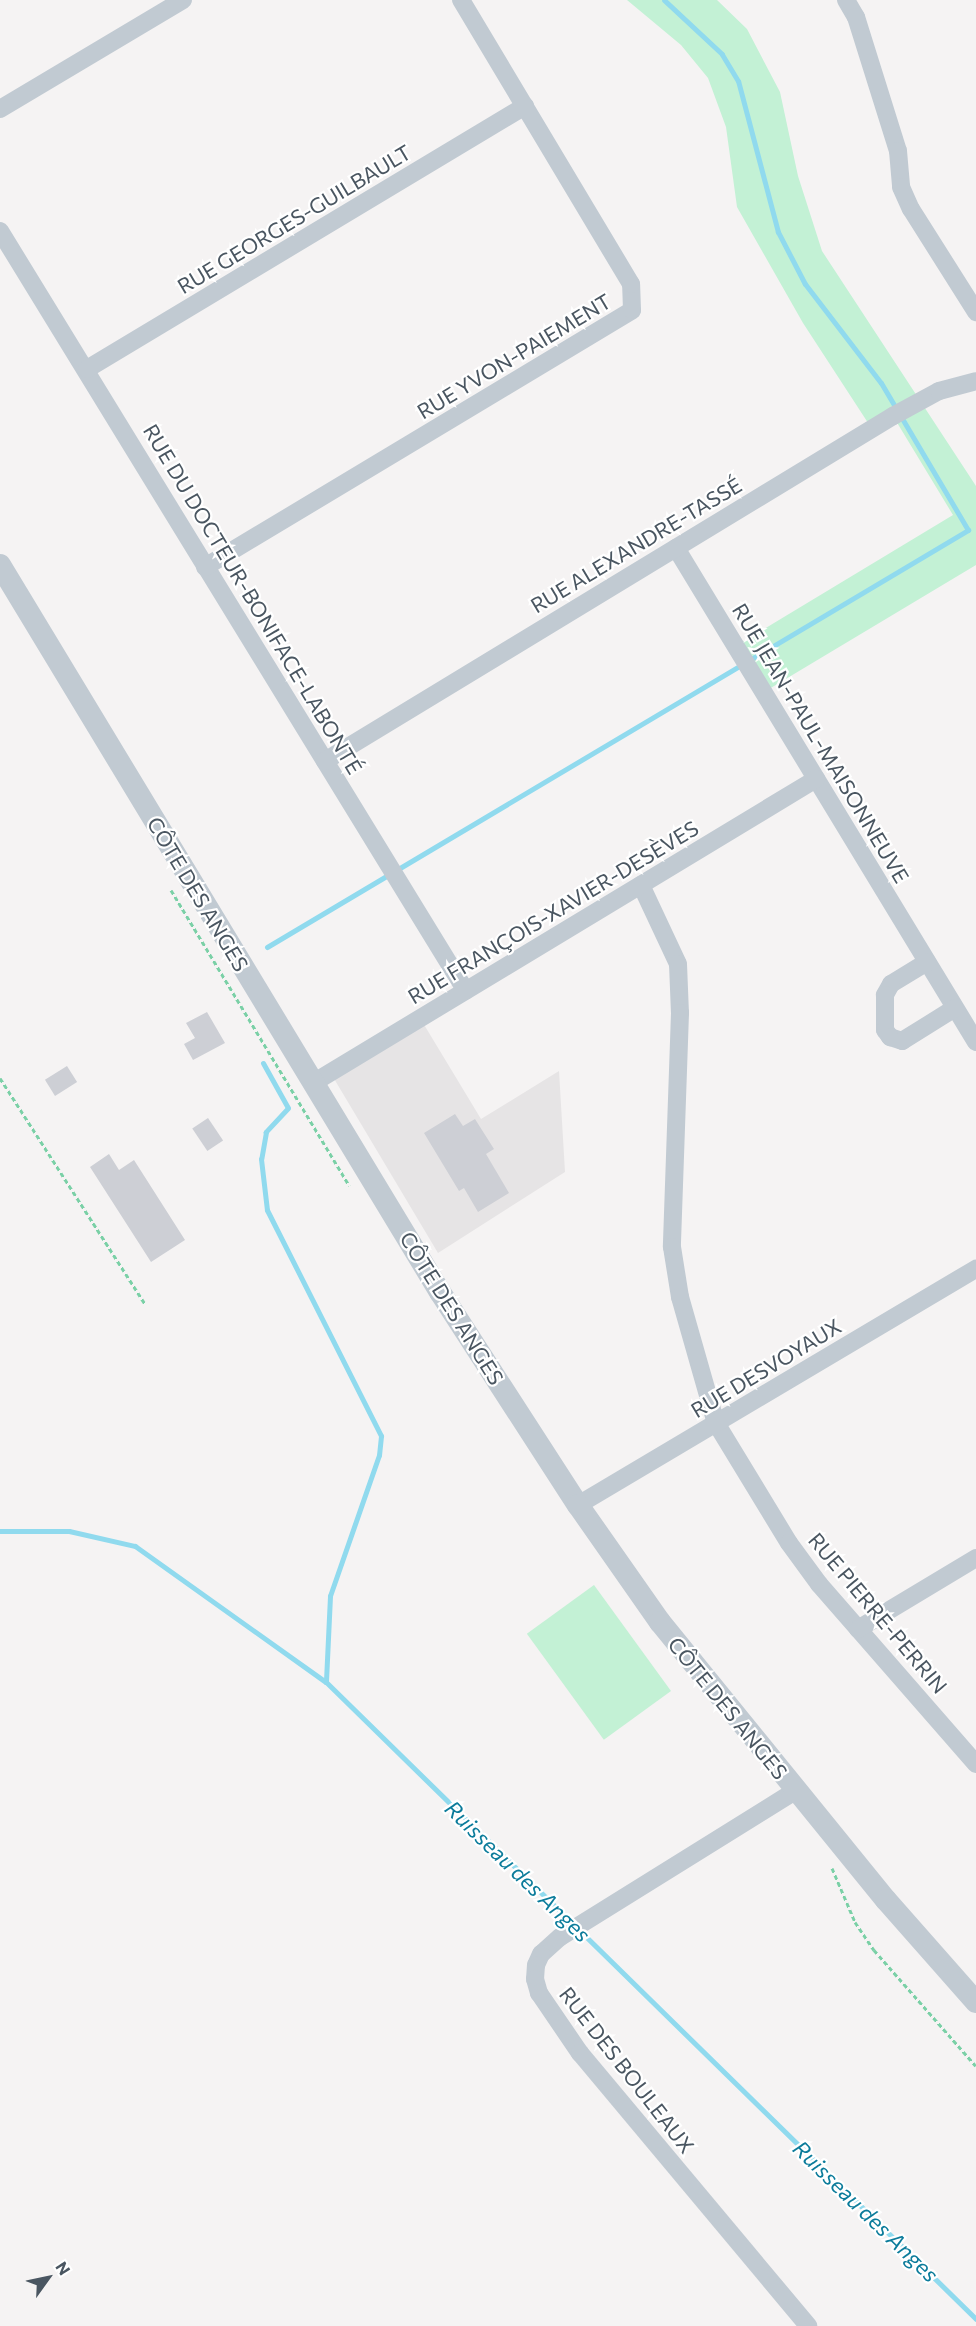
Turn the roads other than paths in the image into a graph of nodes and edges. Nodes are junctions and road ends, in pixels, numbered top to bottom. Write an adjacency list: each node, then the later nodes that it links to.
1 (183, 0): 5 (street)
2 (461, 0): 4 (street, RUE YVON-PAIEMENT)
3 (846, 0): 7 (street)
4 (525, 106): 8 (street, RUE GEORGES-GUILBAULT); 12 (street, RUE YVON-PAIEMENT)
5 (0, 109)
6 (0, 231): 8 (street, RUE DU DOCTEUR-BONIFACE-LABONTÉ)
7 (976, 312)
8 (87, 369): 12 (street, RUE DU DOCTEUR-BONIFACE-LABONTÉ)
9 (976, 381): 10 (street, RUE ALEXANDRE-TASSÉ)
10 (676, 548): 13 (street, RUE ALEXANDRE-TASSÉ); 14 (street, RUE JEAN-PAUL-MAISONNEUVE)
11 (0, 565): 20 (street, CÔTE DES ANGES)
12 (206, 567): 13 (street, RUE DU DOCTEUR-BONIFACE-LABONTÉ)
13 (325, 761): 17 (street, RUE DU DOCTEUR-BONIFACE-LABONTÉ)
14 (816, 779): 15 (street, RUE FRANÇOIS-XAVIER-DESÈVES); 16 (street, RUE JEAN-PAUL-MAISONNEUVE)
15 (641, 885): 17 (street, RUE FRANÇOIS-XAVIER-DESÈVES); 22 (street, RUE PIERRE-PERRIN)
16 (927, 962): 18 (street, RUE JEAN-PAUL-MAISONNEUVE); 18 (street)
17 (466, 991): 20 (street, RUE FRANÇOIS-XAVIER-DESÈVES)
18 (955, 1008): 19 (street, RUE JEAN-PAUL-MAISONNEUVE)
19 (976, 1042)
20 (314, 1083): 23 (street, CÔTE DES ANGES)
21 (976, 1269): 22 (street, RUE DESVOYAUX)
22 (716, 1423): 23 (street, RUE DESVOYAUX); 25 (street, RUE PIERRE-PERRIN)
23 (578, 1505): 27 (street, CÔTE DES ANGES)
24 (976, 1558): 25 (street)
25 (858, 1629): 26 (street, RUE PIERRE-PERRIN)
26 (976, 1764)
27 (795, 1791): 28 (street, CÔTE DES ANGES); 29 (street, RUE DES BOULEAUX)
28 (976, 2002)
29 (808, 2326)

